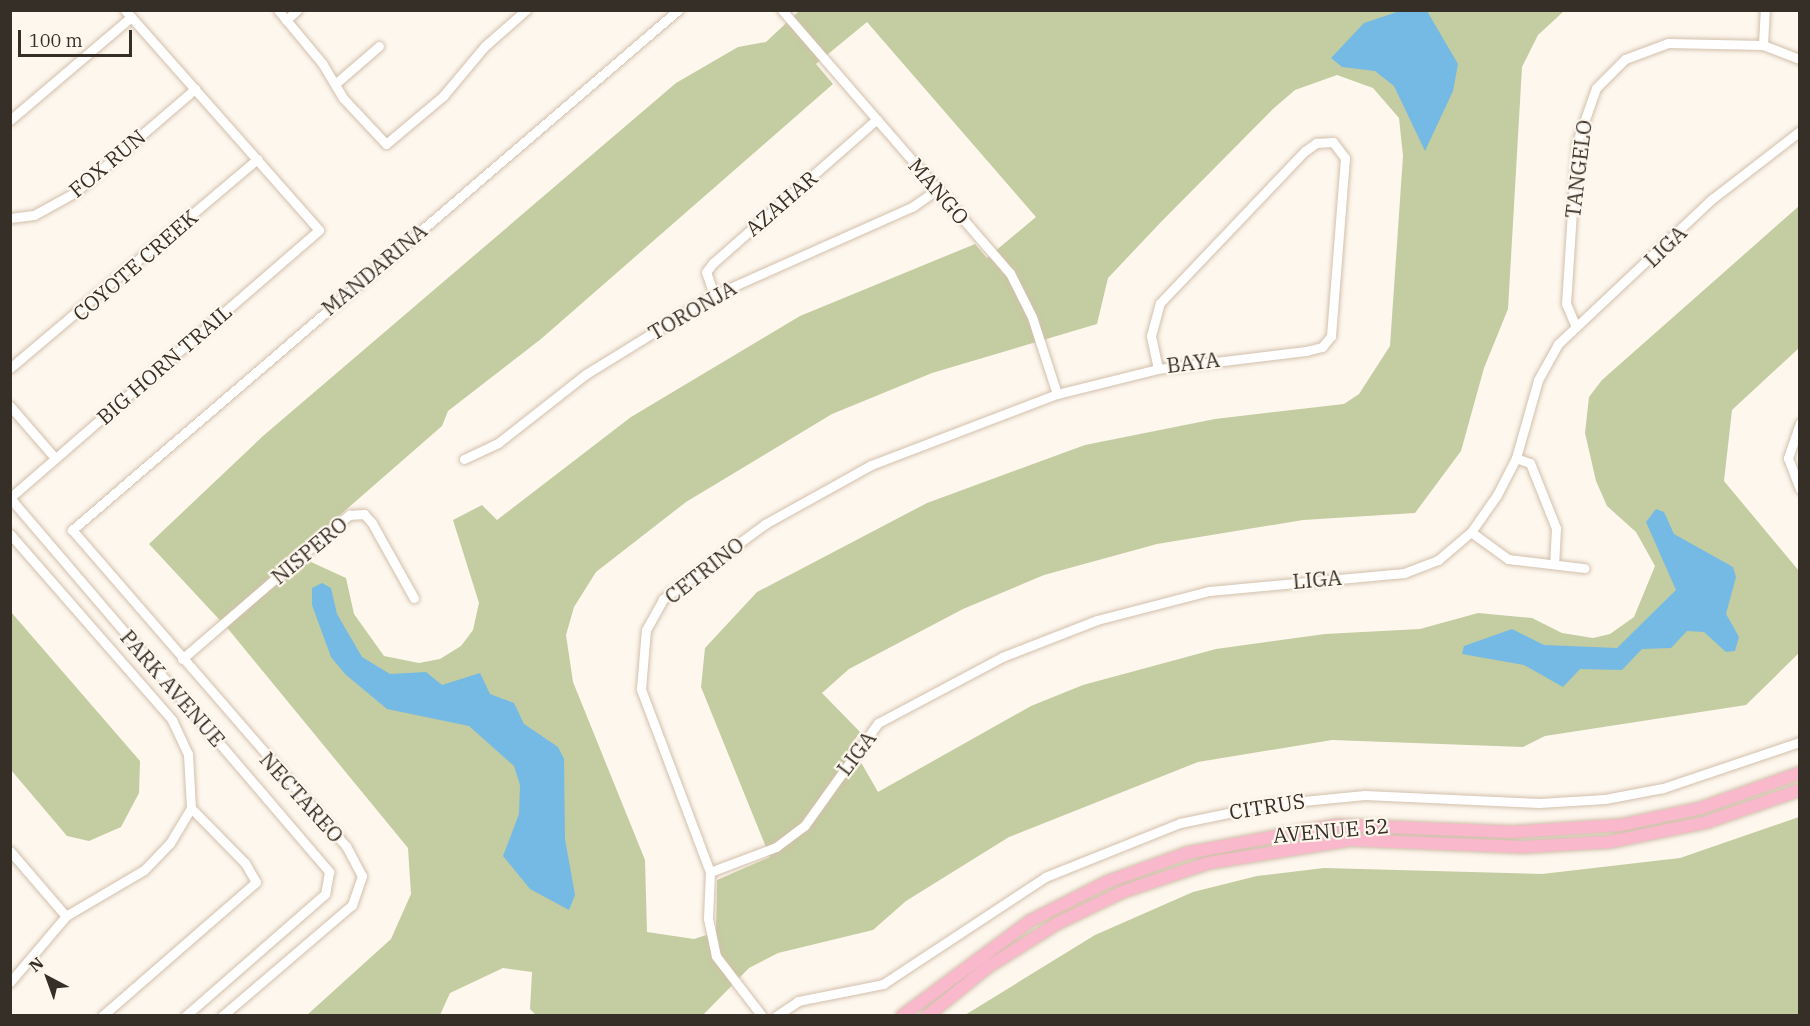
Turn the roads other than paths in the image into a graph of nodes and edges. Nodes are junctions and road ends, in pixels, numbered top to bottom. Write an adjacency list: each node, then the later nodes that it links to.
1 (297, 10): 6 (street)
2 (526, 10): 11 (street)
3 (678, 10): 31 (street, MANDARINA)
4 (782, 10): 13 (street, MANGO)
5 (1765, 10): 8 (street)
6 (281, 13): 11 (street)
7 (128, 14): 12 (street); 14 (street)
8 (1763, 45): 10 (street, TANGELO); 20 (street, TANGELO)
9 (379, 46): 11 (street)
10 (1800, 59)
11 (335, 84)
12 (195, 89): 16 (street); 18 (street, FOX RUN)
13 (877, 119): 17 (street, MANGO); 19 (street, AZAHAR)
14 (10, 120)
15 (1800, 131): 20 (street, LIGA)
16 (257, 159): 21 (street, COYOTE CREEK); 26 (street, BIG HORN TRAIL)
17 (938, 189): 19 (street, TORONJA); 23 (street, MANGO)
18 (10, 218)
19 (714, 295): 28 (street, TORONJA)
20 (1576, 327): 27 (street, LIGA)
21 (10, 368)
22 (1158, 369): 22 (street, BAYA); 23 (street, CETRINO)
23 (1057, 394): 43 (street, CETRINO)
24 (10, 406): 26 (street)
25 (1800, 423): 29 (street)
26 (55, 458): 30 (street, BIG HORN TRAIL)
27 (1516, 458): 32 (street, LIGA); 34 (street)
28 (464, 459)
29 (1800, 489)
30 (10, 498): 47 (street, PARK AVENUE)
31 (72, 530): 37 (street, NECTAREO)
32 (1471, 532): 34 (street); 43 (street, LIGA)
33 (10, 534): 41 (street)
34 (1554, 561): 35 (street)
35 (1584, 568)
36 (414, 598): 37 (street, NISPERO)
37 (182, 660): 48 (street, NECTAREO)
38 (1800, 742): 50 (street, CITRUS)
39 (1800, 773): 51 (main road, AVENUE 52)
40 (1800, 790): 52 (main road, AVENUE 52)
41 (191, 808): 44 (street); 46 (street)
42 (10, 851): 44 (street)
43 (710, 872): 49 (street, CETRINO)
44 (66, 916): 45 (street)
45 (10, 982)
46 (102, 1016)
47 (185, 1016)
48 (222, 1016)
49 (762, 1016)
50 (776, 1016)
51 (902, 1016)
52 (927, 1016)

